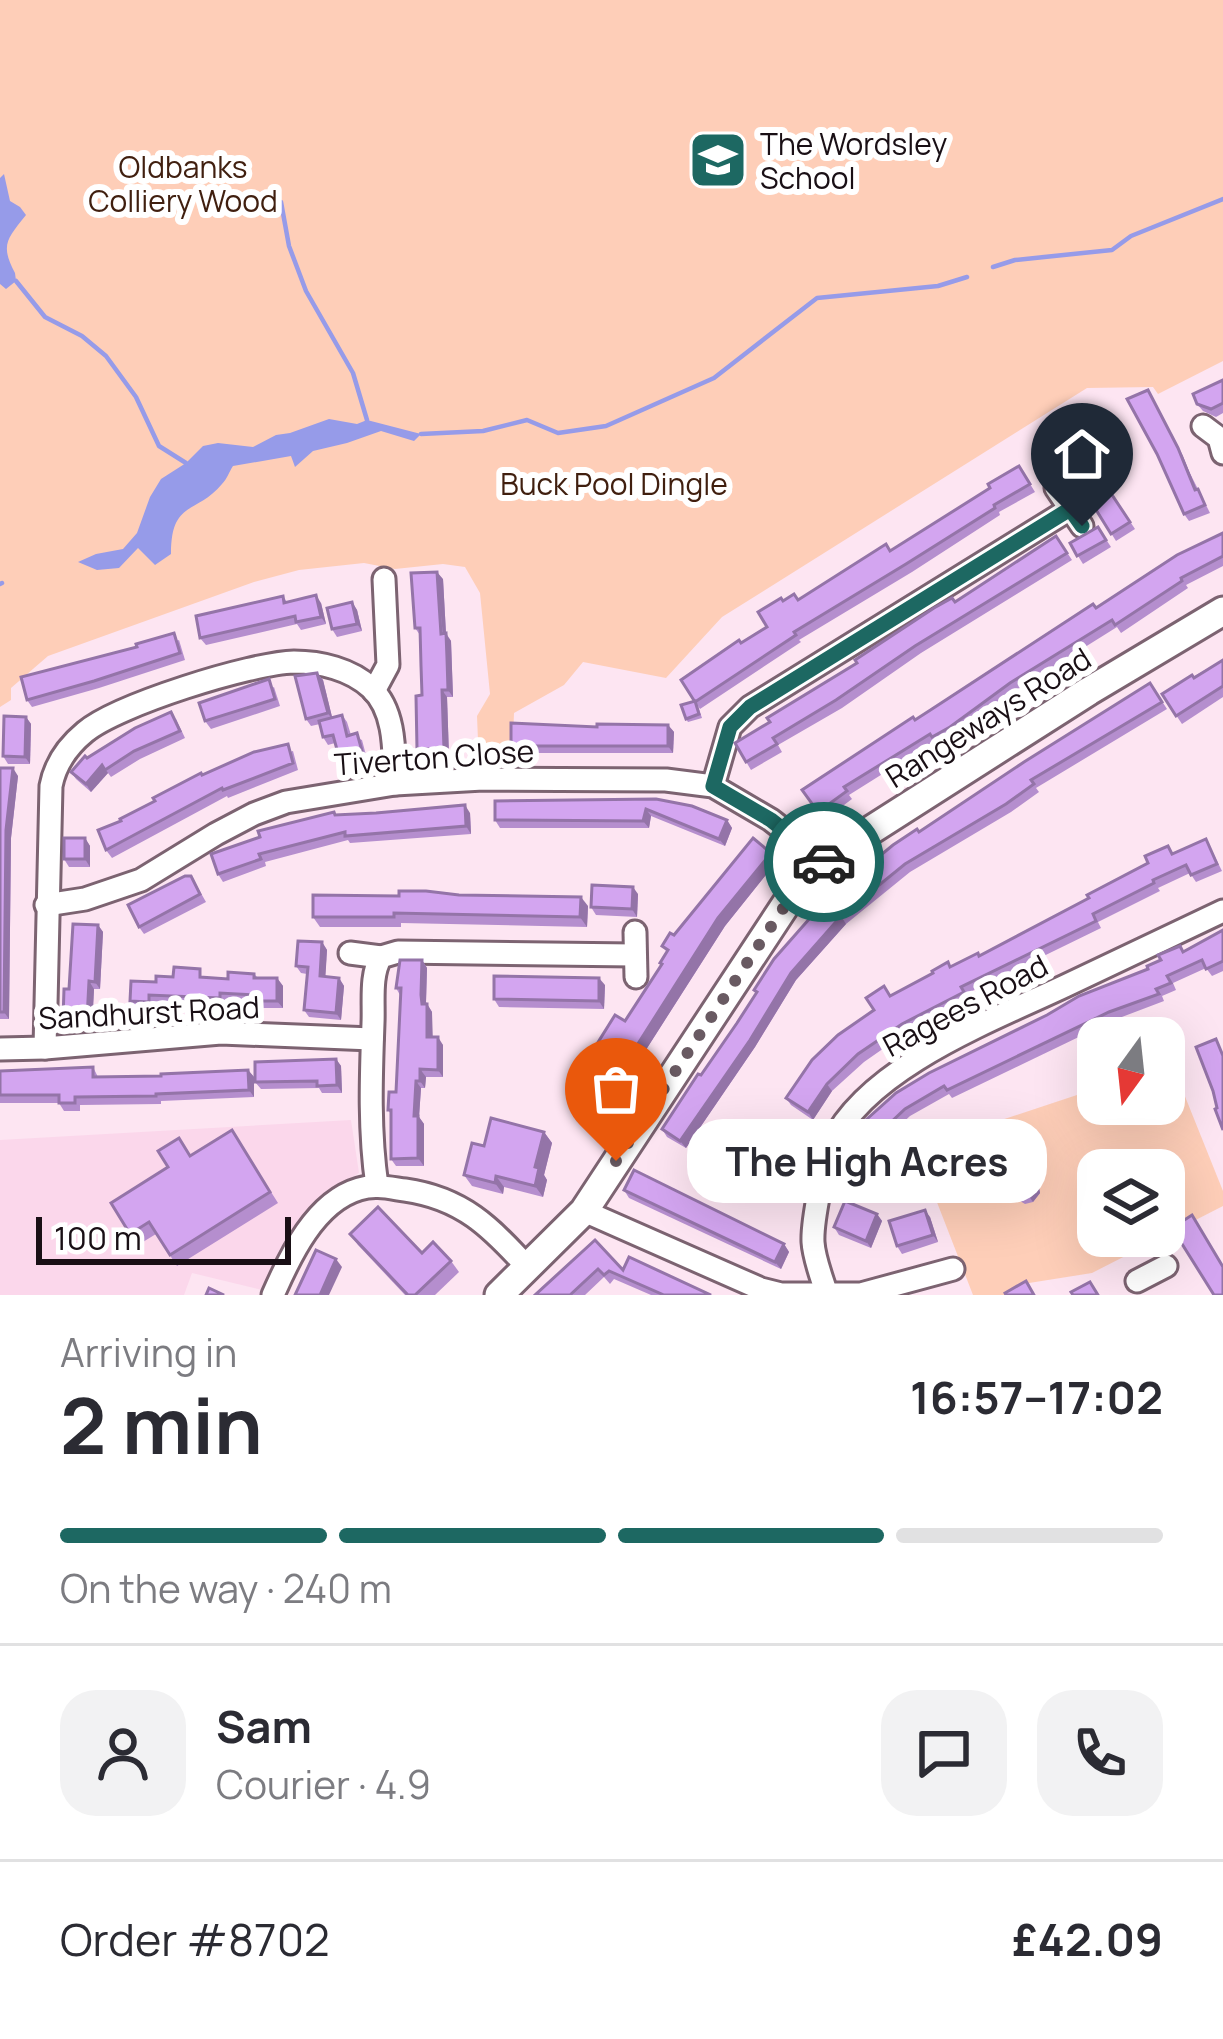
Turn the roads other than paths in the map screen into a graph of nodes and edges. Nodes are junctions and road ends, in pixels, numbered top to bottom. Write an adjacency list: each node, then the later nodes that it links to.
1 (1056, 488): 6 (street)
2 (379, 586): 4 (street)
3 (1223, 610): 7 (street, Rangeways Road)
4 (374, 691): 5 (street); 8 (street)
5 (395, 784): 6 (street, Tiverton Close); 8 (street, Tiverton Close)
6 (713, 786): 7 (street, Tiverton Close)
7 (826, 863): 17 (street, Rangeways Road)
8 (46, 904): 14 (street)
9 (1223, 911): 21 (street, Ragees Road)
10 (350, 953): 12 (street)
11 (635, 955): 12 (street)
12 (382, 957): 13 (street)
13 (372, 1039): 14 (street, Sandhurst Road); 16 (street)
14 (45, 1048): 15 (street, Sandhurst Road)
15 (0, 1049)
16 (377, 1186): 18 (street); 22 (street)
17 (584, 1210): 18 (street, Rangeways Road); 21 (street)
18 (528, 1268): 23 (street, Rangeways Road)
19 (1152, 1274): 24 (street)
20 (942, 1279): 21 (street)
21 (827, 1294)
22 (273, 1295)
23 (499, 1295)
24 (1166, 1295)

